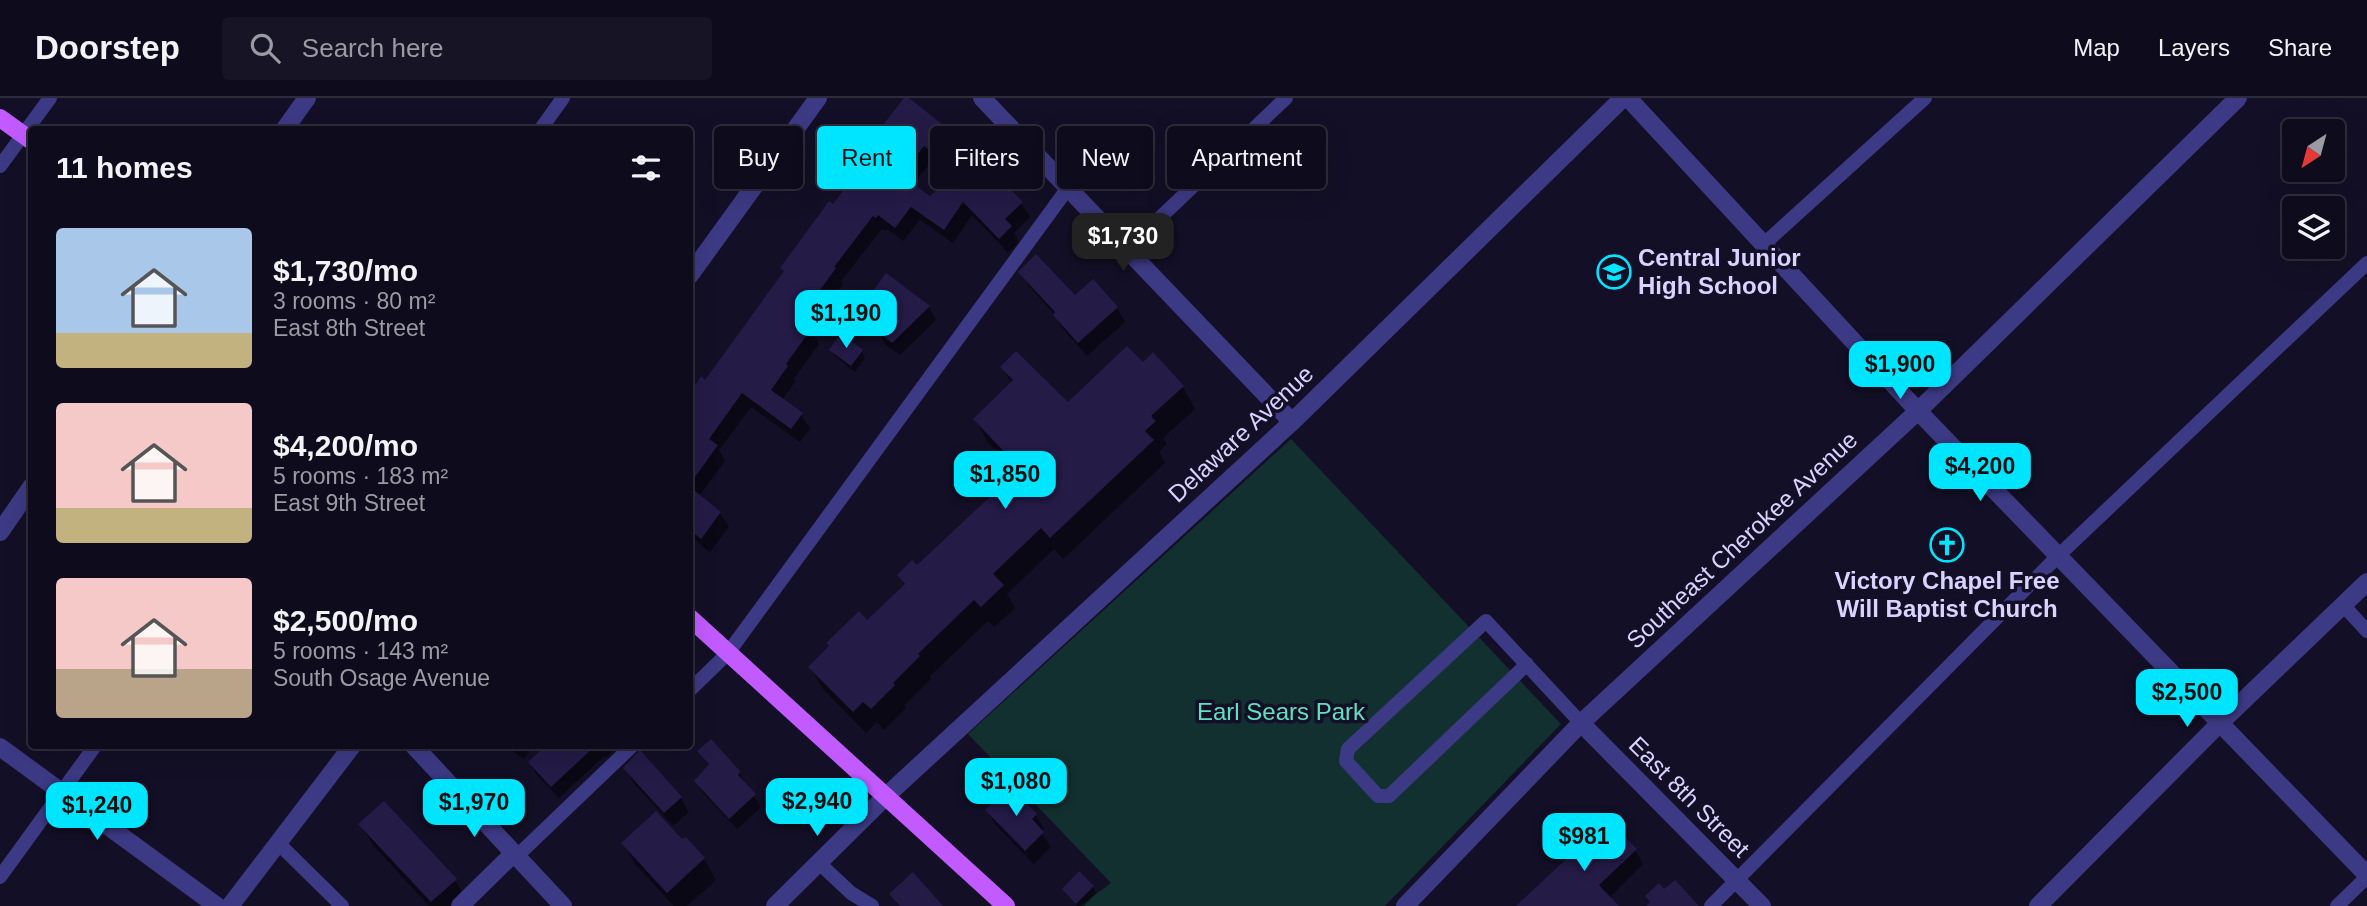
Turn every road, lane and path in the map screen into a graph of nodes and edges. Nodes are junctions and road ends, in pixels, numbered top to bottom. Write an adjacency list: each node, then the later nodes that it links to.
1 (50, 98): 12 (lane)
2 (307, 98): 13 (street)
3 (563, 98): 14 (lane)
4 (818, 98): 23 (street)
5 (982, 98): 17 (street)
6 (1286, 98): 21 (lane)
7 (1623, 98): 25 (street, Delaware Avenue)
8 (1628, 98): 20 (street)
9 (1926, 98): 20 (lane)
10 (2238, 98): 24 (street, Southeast Cherokee Avenue)
11 (0, 118): 15 (main road)
12 (34, 126)
13 (287, 126)
14 (543, 126)
15 (27, 138): 16 (lane)
16 (0, 166)
17 (1057, 176)
18 (1067, 189): 33 (lane)
19 (1069, 189): 21 (street)
20 (1764, 244): 24 (street)
21 (1126, 249): 25 (street)
22 (2367, 264): 28 (lane)
23 (693, 271)
24 (1918, 411): 28 (street); 36 (street, Southeast Cherokee Avenue)
25 (1292, 422): 44 (street, Delaware Avenue)
26 (28, 492): 27 (street)
27 (0, 532)
28 (2058, 556): 37 (street); 50 (lane)
29 (2367, 582): 30 (street)
30 (2343, 605): 32 (lane); 37 (street)
31 (693, 621): 33 (main road)
32 (2367, 631)
33 (728, 653): 35 (lane); 44 (main road)
34 (1527, 664): 34 (lane); 36 (lane)
35 (693, 688)
36 (1581, 723): 50 (street, East 8th Street); 59 (street, Southeast Cherokee Avenue)
37 (2220, 723): 48 (street); 62 (street)
38 (0, 747): 43 (street)
39 (93, 749): 43 (lane)
40 (350, 749): 45 (street)
41 (417, 749): 46 (street)
42 (629, 749): 46 (lane)
43 (62, 792): 49 (lane); 51 (street)
44 (885, 797): 47 (street, Delaware Avenue); 58 (main road)
45 (278, 843): 52 (street); 53 (lane)
46 (515, 854): 54 (street); 55 (street)
47 (819, 863): 56 (street, Delaware Avenue); 57 (lane)
48 (2367, 876): 63 (lane)
49 (0, 877)
50 (1737, 881): 60 (lane); 61 (street, East 8th Street)
51 (218, 906)
52 (230, 906)
53 (342, 906)
54 (460, 906)
55 (563, 906)
56 (775, 906)
57 (872, 906)
58 (1006, 906)
59 (1405, 906)
60 (1711, 906)
61 (1762, 906)
62 (2038, 906)
63 (2337, 906)

